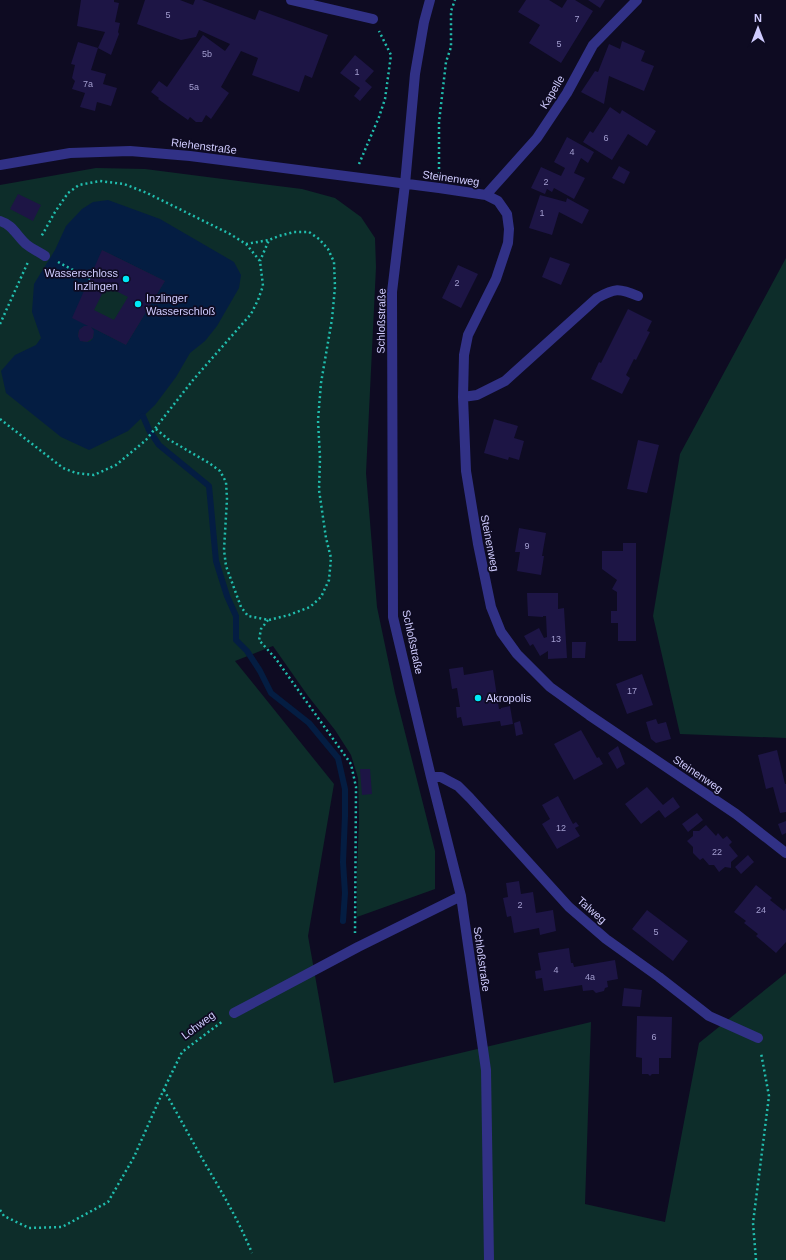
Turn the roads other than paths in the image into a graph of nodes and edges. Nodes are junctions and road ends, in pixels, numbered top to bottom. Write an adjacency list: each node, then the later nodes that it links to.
1 (291, 0): 4 (street)
2 (430, 0): 6 (street, Schloßstraße)
3 (637, 0): 7 (street, Kapelle)
4 (373, 19)
5 (0, 165): 6 (street, Riehenstraße)
6 (405, 184): 7 (street, Steinenweg); 12 (street, Schloßstraße)
7 (486, 195): 11 (street, Steinenweg)
8 (0, 221): 9 (street)
9 (45, 256)
10 (638, 296): 11 (street)
11 (463, 397): 13 (street, Steinenweg)
12 (431, 778): 14 (street, Schloßstraße); 16 (street, Talweg)
13 (786, 853)
14 (461, 896): 15 (street); 17 (street, Schloßstraße)
15 (234, 1013)
16 (758, 1038)
17 (489, 1260)

